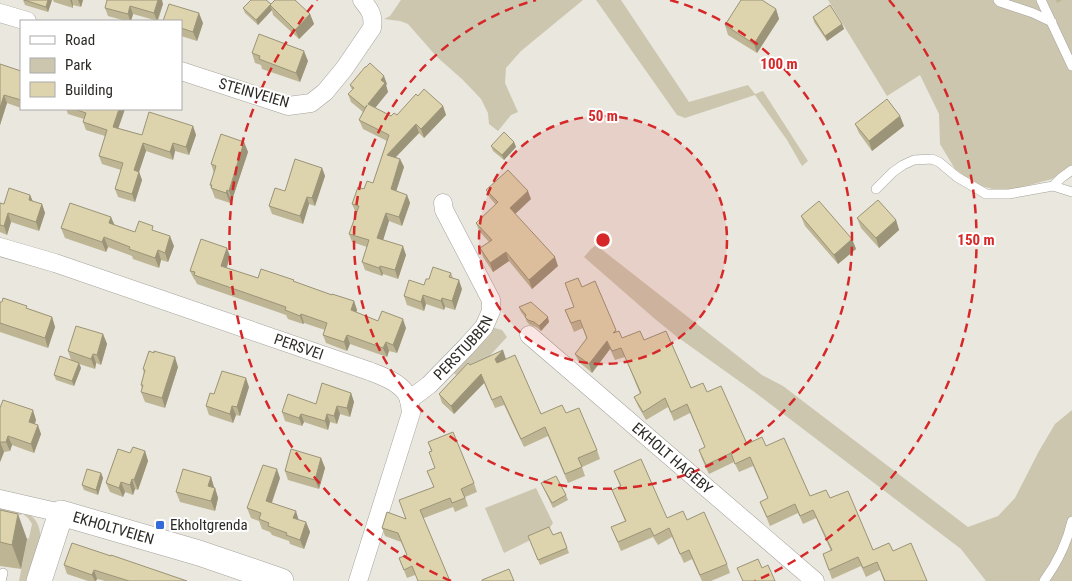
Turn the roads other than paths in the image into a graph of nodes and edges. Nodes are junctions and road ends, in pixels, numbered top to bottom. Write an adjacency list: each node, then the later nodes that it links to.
1 (362, 0): 8 (street, STEINVEIEN)
2 (998, 0): 6 (lane)
3 (1041, 0): 6 (lane)
4 (0, 13): 5 (street)
5 (23, 20)
6 (1052, 22): 7 (lane)
7 (1072, 66)
8 (182, 71)
9 (1072, 170): 10 (lane)
10 (1053, 186): 11 (lane); 12 (lane)
11 (876, 189)
12 (1072, 192)
13 (443, 203): 16 (street, PERSTUBBEN)
14 (0, 247): 16 (street, PERSVEI)
15 (529, 335): 23 (street, EKHOLT HAGEBY)
16 (409, 400): 22 (street)
17 (0, 499): 18 (street, EKHOLTVEIEN)
18 (61, 513): 20 (street, EKHOLTVEIEN); 21 (street, EKHOLTVEIEN)
19 (1072, 521): 24 (lane)
20 (39, 581)
21 (281, 581)
22 (358, 581)
23 (815, 581)
24 (1044, 581)

